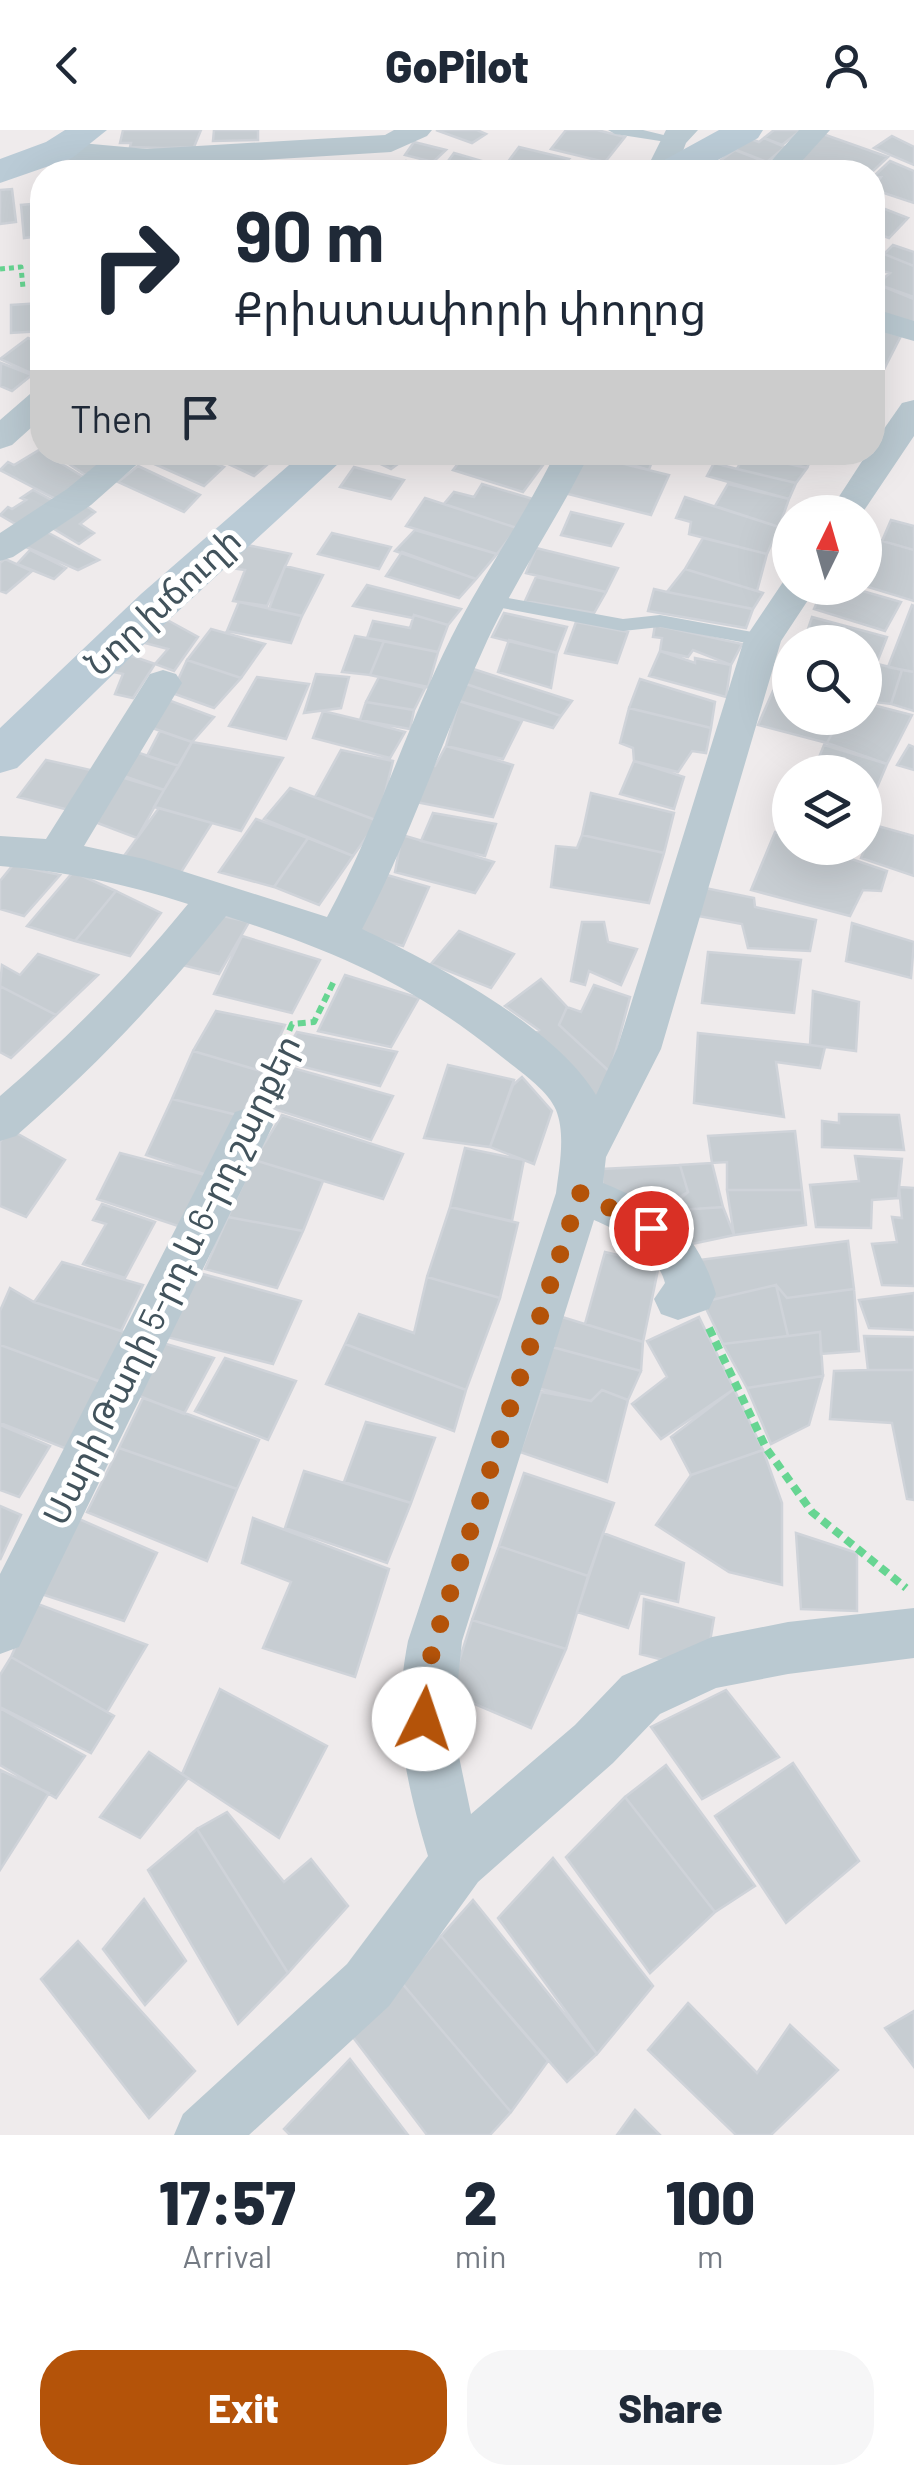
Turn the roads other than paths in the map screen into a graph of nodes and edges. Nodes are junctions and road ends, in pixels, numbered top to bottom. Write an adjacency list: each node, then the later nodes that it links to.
1 (614, 130): 6 (lane)
2 (745, 130): 6 (main road)
3 (815, 130): 8 (street)
4 (284, 138): 5 (street); 7 (street)
5 (74, 140): 9 (main road)
6 (675, 147)
7 (399, 148)
8 (787, 160)
9 (0, 172)
10 (885, 322): 11 (street)
11 (914, 332)
12 (30, 412): 14 (street)
13 (912, 415): 15 (street)
14 (0, 438)
15 (885, 455)
16 (118, 465): 21 (street)
17 (315, 465): 26 (main road, Նոր խճուղի)
18 (566, 465): 22 (street)
19 (878, 465): 20 (street)
20 (858, 495)
21 (0, 549)
22 (492, 602): 24 (lane); 30 (street)
23 (787, 605): 24 (street)
24 (764, 640): 33 (street)
25 (163, 683): 28 (street)
26 (0, 756)
27 (0, 851): 28 (street)
28 (57, 855): 29 (street)
29 (216, 898): 30 (street); 31 (street)
30 (345, 940): 33 (street)
31 (0, 1123)
32 (251, 1124): 35 (street, Սարի Թաղի 5-րդ և 6-րդ շարքեր)
33 (582, 1173): 34 (street); 37 (street)
34 (685, 1297)
35 (0, 1629)
36 (914, 1632): 37 (street)
37 (458, 1862): 38 (street)
38 (204, 2135)

